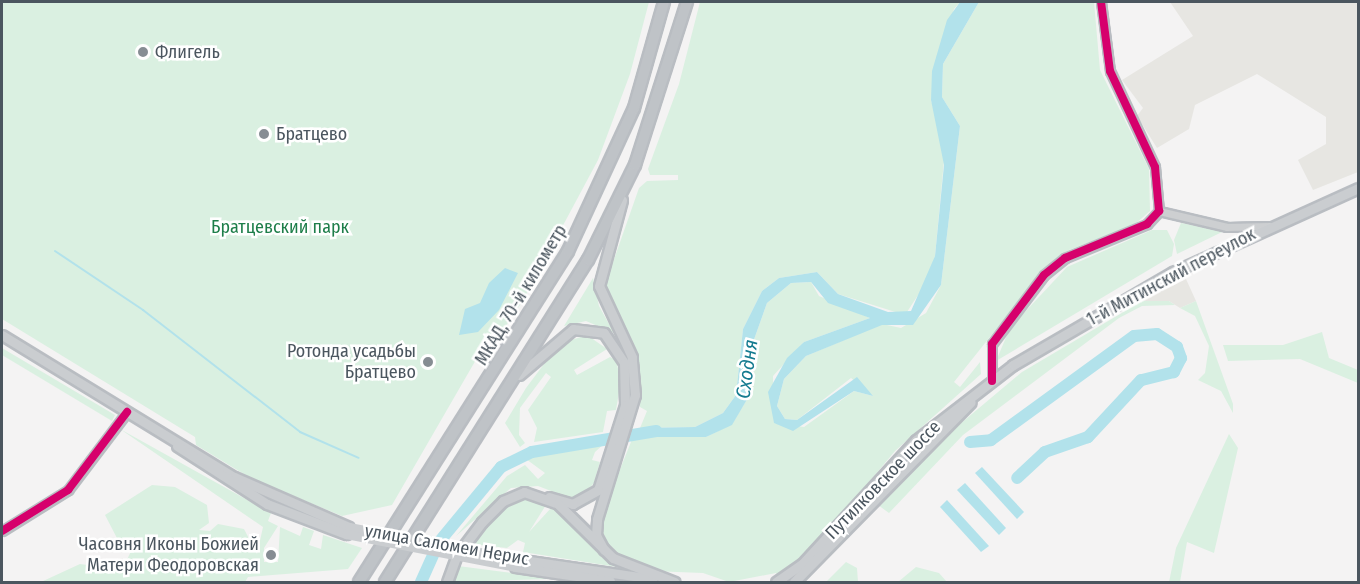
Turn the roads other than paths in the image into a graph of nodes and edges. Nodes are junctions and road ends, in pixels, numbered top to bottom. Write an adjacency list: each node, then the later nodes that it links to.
1 (664, 2): 19 (highway, МКАД, 70-й километр)
2 (687, 2): 4 (highway)
3 (1101, 2): 6 (street)
4 (629, 178): 9 (highway); 12 (main road)
5 (1359, 188): 7 (main road, 1-й Митинский переулок)
6 (1159, 211): 7 (street); 10 (street)
7 (1269, 226): 10 (main road, 1-й Митинский переулок)
8 (2, 335): 11 (main road, улица Саломеи Нерис)
9 (515, 379): 12 (main road); 20 (highway)
10 (992, 381): 18 (main road, Путилковское шоссе); 25 (main road, Путилковское шоссе)
11 (127, 412): 15 (street); 17 (main road, улица Саломеи Нерис, bridge)
12 (625, 420): 13 (main road)
13 (615, 451): 14 (main road); 16 (main road)
14 (549, 497): 16 (main road); 21 (main road)
15 (2, 531)
16 (604, 550): 24 (main road)
17 (516, 563): 23 (main road, улица Саломеи Нерис); 24 (main road, улица Саломеи Нерис)
18 (779, 581): 25 (street)
19 (358, 582)
20 (385, 582)
21 (447, 582)
22 (566, 582): 23 (main road)
23 (613, 582)
24 (674, 582)
25 (796, 582)

